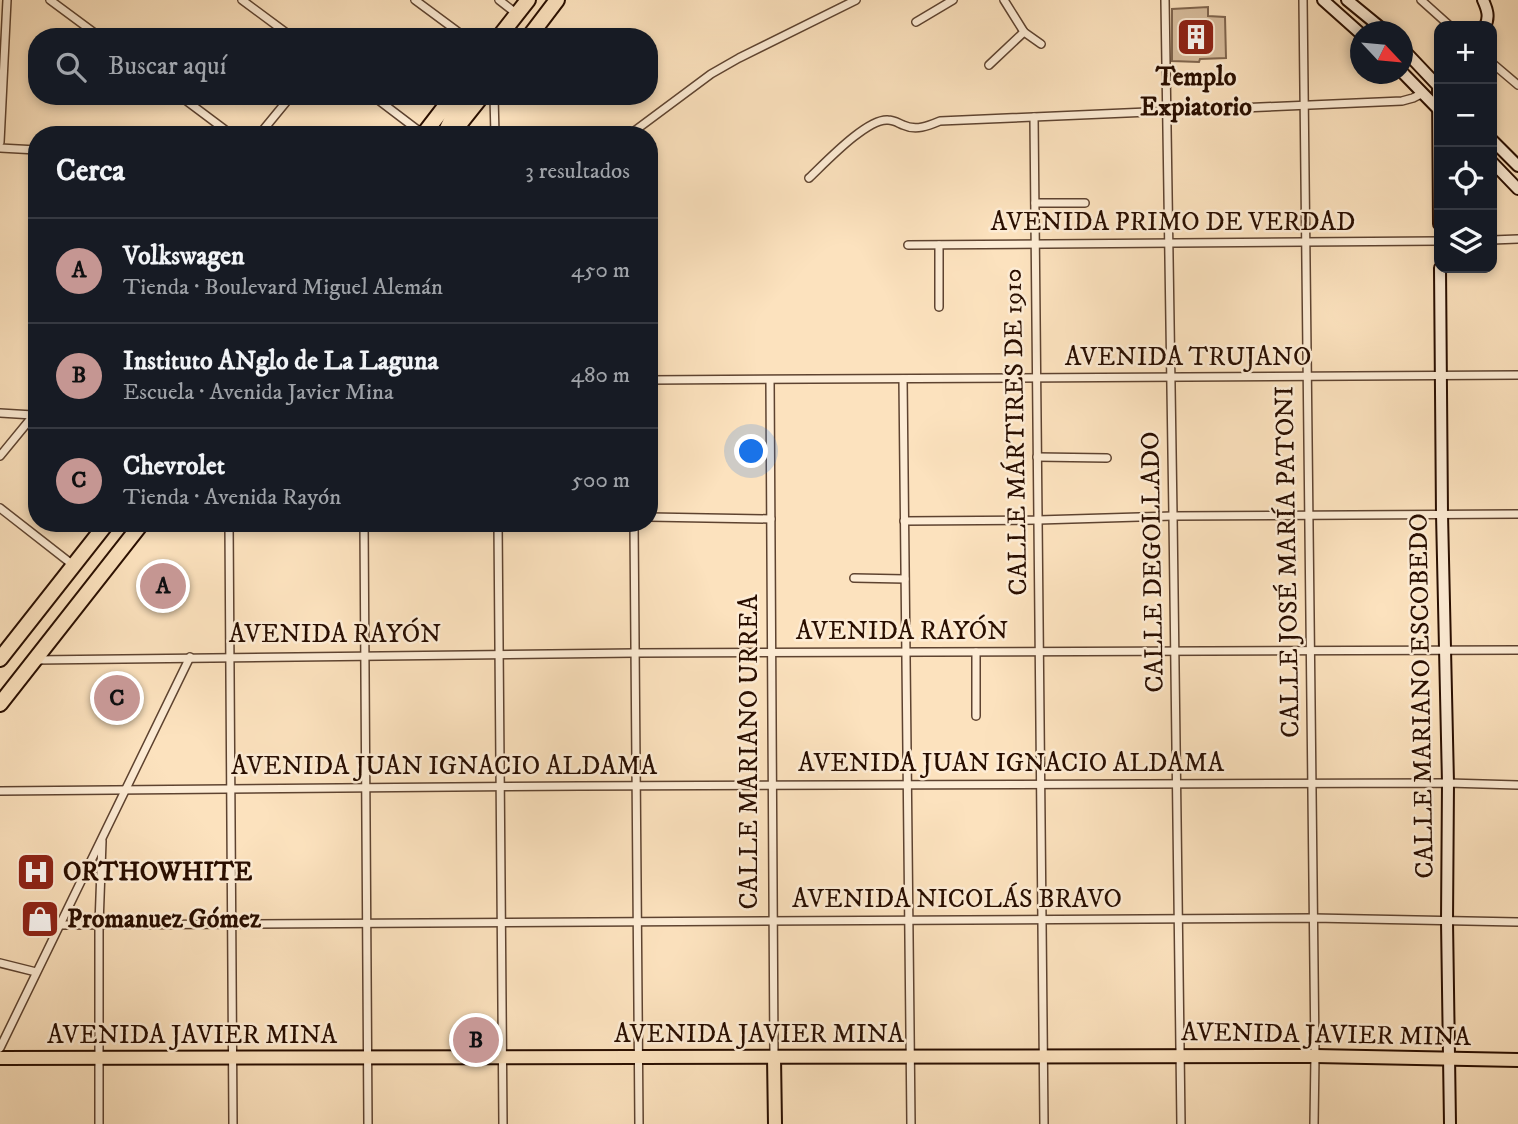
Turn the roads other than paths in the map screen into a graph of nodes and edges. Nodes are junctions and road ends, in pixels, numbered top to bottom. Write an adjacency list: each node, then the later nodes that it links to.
1 (7, 0): 57 (street)
2 (50, 0): 23 (street)
3 (242, 0): 24 (street)
4 (415, 0): 25 (street)
5 (499, 0): 17 (street)
6 (528, 0): 17 (highway)
7 (557, 0): 27 (highway)
8 (856, 0): 56 (street)
9 (953, 0): 21 (street)
10 (1004, 0): 28 (street)
11 (1165, 0): 47 (street, CALLE DEGOLLADO)
12 (1303, 0): 46 (street, CALLE JOSÉ MARÍA PATONI)
13 (1323, 0): 22 (main road)
14 (1347, 0): 18 (main road)
15 (1421, 0): 19 (street)
16 (1483, 0): 20 (main road)
17 (517, 14): 26 (highway)
18 (1372, 21)
19 (1444, 21)
20 (1487, 21)
21 (916, 22)
22 (1350, 24)
23 (88, 28)
24 (280, 28)
25 (453, 28)
26 (506, 28)
27 (536, 28)
28 (1024, 32): 29 (street); 31 (street)
29 (1041, 44)
30 (1413, 58): 33 (main road)
31 (989, 65)
32 (1497, 67): 36 (street)
33 (1434, 78)
34 (1413, 83): 37 (main road)
35 (1435, 84): 37 (main road)
36 (1518, 85)
37 (1423, 93): 38 (main road); 46 (street)
38 (1434, 104)
39 (192, 105): 49 (street)
40 (284, 105): 50 (street)
41 (385, 105): 51 (street)
42 (446, 105): 52 (highway)
43 (462, 105): 53 (highway)
44 (475, 105): 54 (highway)
45 (494, 105): 55 (street)
46 (1304, 105): 47 (street); 72 (street, CALLE JOSÉ MARÍA PATONI)
47 (1167, 111): 48 (street); 73 (street, CALLE DEGOLLADO)
48 (1034, 117): 64 (street); 66 (street, CALLE MÁRTIRES DE 1910)
49 (220, 126)
50 (267, 126)
51 (412, 126)
52 (429, 126)
53 (448, 126)
54 (458, 126)
55 (495, 126)
56 (641, 126)
57 (0, 142)
58 (1497, 145): 62 (main road)
59 (1439, 147): 68 (main road)
60 (0, 148): 61 (street)
61 (28, 150)
62 (1518, 166)
63 (1497, 167): 65 (main road)
64 (809, 178)
65 (1518, 189)
66 (1035, 203): 67 (street); 74 (street, CALLE MÁRTIRES DE 1910)
67 (1085, 203)
68 (1439, 210)
69 (1518, 239): 70 (street)
70 (1497, 240)
71 (1434, 241): 72 (street, AVENIDA PRIMO DE VERDAD)
72 (1306, 242): 73 (street, AVENIDA PRIMO DE VERDAD); 81 (street, CALLE JOSÉ MARÍA PATONI)
73 (1169, 243): 74 (street, AVENIDA PRIMO DE VERDAD); 82 (street, CALLE DEGOLLADO)
74 (1035, 244): 76 (street, AVENIDA PRIMO DE VERDAD); 84 (street, CALLE MÁRTIRES DE 1910)
75 (908, 245): 76 (street, AVENIDA PRIMO DE VERDAD)
76 (939, 245): 78 (street)
77 (1440, 273): 79 (main road, CALLE MARIANO ESCOBEDO)
78 (939, 307)
79 (1441, 376): 80 (street, AVENIDA TRUJANO); 81 (street, AVENIDA TRUJANO); 94 (main road, CALLE MARIANO ESCOBEDO)
80 (1518, 376)
81 (1307, 377): 82 (street, AVENIDA TRUJANO); 96 (street, CALLE JOSÉ MARÍA PATONI)
82 (1171, 378): 84 (street, AVENIDA TRUJANO); 97 (street, CALLE DEGOLLADO)
83 (903, 379): 84 (street, AVENIDA TRUJANO); 86 (street, AVENIDA TRUJANO); 101 (street)
84 (1037, 379): 91 (street, CALLE MÁRTIRES DE 1910)
85 (658, 380): 86 (street, AVENIDA TRUJANO)
86 (770, 380): 99 (street, CALLE MARIANO URREA)
87 (0, 413): 88 (street)
88 (28, 413)
89 (28, 422): 90 (street)
90 (0, 456)
91 (1037, 457): 92 (street); 100 (street, CALLE MÁRTIRES DE 1910)
92 (1107, 458)
93 (0, 508): 102 (street)
94 (1442, 514): 95 (street); 96 (street); 114 (main road, CALLE MARIANO ESCOBEDO)
95 (1518, 514)
96 (1309, 515): 97 (street); 113 (street, CALLE JOSÉ MARÍA PATONI)
97 (1174, 516): 100 (street); 117 (street, CALLE DEGOLLADO)
98 (658, 517): 99 (street)
99 (771, 519): 118 (street, CALLE MARIANO URREA)
100 (1038, 520): 101 (street); 116 (street, CALLE MÁRTIRES DE 1910)
101 (904, 521): 112 (street)
102 (28, 530)
103 (31, 532): 110 (street)
104 (100, 532): 110 (highway)
105 (135, 532): 127 (highway)
106 (229, 532): 124 (street)
107 (364, 532): 123 (street)
108 (498, 532): 122 (street)
109 (634, 532): 121 (street)
110 (74, 566): 126 (highway)
111 (854, 578): 112 (street)
112 (905, 579): 119 (street)
113 (1310, 650): 114 (street, AVENIDA RAYÓN); 117 (street, AVENIDA RAYÓN); 130 (street, CALLE JOSÉ MARÍA PATONI)
114 (1445, 650): 115 (street, AVENIDA RAYÓN); 131 (main road, CALLE MARIANO ESCOBEDO)
115 (1518, 650)
116 (1039, 651): 117 (street, AVENIDA RAYÓN); 120 (street, AVENIDA RAYÓN); 132 (street, CALLE MÁRTIRES DE 1910)
117 (1175, 651): 133 (street, CALLE DEGOLLADO)
118 (771, 652): 119 (street, AVENIDA RAYÓN); 121 (street, AVENIDA RAYÓN); 134 (street, CALLE MARIANO URREA)
119 (906, 652): 120 (street, AVENIDA RAYÓN); 135 (street)
120 (976, 652): 129 (street)
121 (635, 653): 122 (street, AVENIDA RAYÓN); 137 (street)
122 (499, 654): 123 (street, AVENIDA RAYÓN); 139 (street)
123 (365, 655): 124 (street, AVENIDA RAYÓN); 138 (street)
124 (230, 656): 125 (street, AVENIDA RAYÓN); 140 (street)
125 (190, 657): 127 (street, AVENIDA RAYÓN); 141 (street)
126 (0, 659)
127 (35, 660): 128 (highway)
128 (0, 704)
129 (976, 716)
130 (1312, 783): 131 (street, AVENIDA JUAN IGNACIO ALDAMA); 133 (street, AVENIDA JUAN IGNACIO ALDAMA); 144 (street, CALLE JOSÉ MARÍA PATONI)
131 (1448, 783): 136 (street, AVENIDA JUAN IGNACIO ALDAMA); 150 (main road, CALLE MARIANO ESCOBEDO)
132 (1041, 784): 133 (street, AVENIDA JUAN IGNACIO ALDAMA); 135 (street, AVENIDA JUAN IGNACIO ALDAMA); 147 (street, CALLE MÁRTIRES DE 1910)
133 (1177, 784): 145 (street, CALLE DEGOLLADO)
134 (772, 785): 135 (street, AVENIDA JUAN IGNACIO ALDAMA); 137 (street, AVENIDA JUAN IGNACIO ALDAMA); 148 (street, CALLE MARIANO URREA)
135 (907, 785): 146 (street)
136 (1518, 785)
137 (636, 786): 139 (street, AVENIDA JUAN IGNACIO ALDAMA); 149 (street)
138 (366, 787): 139 (street, AVENIDA JUAN IGNACIO ALDAMA); 140 (street, AVENIDA JUAN IGNACIO ALDAMA); 152 (street)
139 (500, 787): 153 (street)
140 (231, 788): 141 (street, AVENIDA JUAN IGNACIO ALDAMA); 154 (street)
141 (126, 789): 142 (street, AVENIDA JUAN IGNACIO ALDAMA); 143 (street)
142 (0, 791)
143 (102, 839): 155 (street); 156 (street)
144 (1313, 918): 145 (street, AVENIDA NICOLÁS BRAVO); 150 (street, AVENIDA NICOLÁS BRAVO); 162 (street, CALLE JOSÉ MARÍA PATONI)
145 (1178, 919): 147 (street, AVENIDA NICOLÁS BRAVO); 161 (street, CALLE DEGOLLADO)
146 (908, 920): 147 (street, AVENIDA NICOLÁS BRAVO); 148 (street, AVENIDA NICOLÁS BRAVO); 166 (street)
147 (1042, 920): 160 (street, CALLE MÁRTIRES DE 1910)
148 (773, 921): 149 (street, AVENIDA NICOLÁS BRAVO); 165 (street, CALLE MARIANO URREA)
149 (638, 922): 153 (street, AVENIDA NICOLÁS BRAVO); 164 (street)
150 (1447, 922): 151 (street, AVENIDA NICOLÁS BRAVO); 171 (main road, CALLE MARIANO ESCOBEDO)
151 (1518, 922)
152 (367, 923): 153 (street, AVENIDA NICOLÁS BRAVO); 154 (street, AVENIDA NICOLÁS BRAVO); 170 (street)
153 (502, 923): 163 (street)
154 (232, 924): 156 (street, AVENIDA NICOLÁS BRAVO); 169 (street)
155 (60, 925): 156 (street, AVENIDA NICOLÁS BRAVO); 158 (street)
156 (99, 925): 168 (street)
157 (0, 963): 158 (street)
158 (36, 972): 159 (street)
159 (0, 1048)
160 (1043, 1056): 161 (main road, AVENIDA JAVIER MINA); 166 (main road, AVENIDA JAVIER MINA); 180 (street, CALLE MÁRTIRES DE 1910)
161 (1180, 1056): 162 (main road, AVENIDA JAVIER MINA); 181 (street, CALLE DEGOLLADO)
162 (1315, 1056): 171 (main road, AVENIDA JAVIER MINA); 182 (street, CALLE JOSÉ MARÍA PATONI)
163 (503, 1057): 164 (main road, AVENIDA JAVIER MINA); 170 (main road, AVENIDA JAVIER MINA); 176 (street)
164 (639, 1057): 165 (main road, AVENIDA JAVIER MINA); 177 (street)
165 (774, 1057): 166 (main road, AVENIDA JAVIER MINA); 178 (main road, CALLE MARIANO URREA)
166 (910, 1057): 179 (street)
167 (0, 1058): 168 (main road, AVENIDA JAVIER MINA)
168 (99, 1058): 169 (main road, AVENIDA JAVIER MINA); 173 (street)
169 (232, 1058): 170 (main road, AVENIDA JAVIER MINA); 174 (street)
170 (368, 1058): 175 (street)
171 (1450, 1060): 172 (main road, AVENIDA JAVIER MINA); 183 (main road, CALLE MARIANO ESCOBEDO)
172 (1518, 1060)
173 (99, 1124)
174 (233, 1124)
175 (368, 1124)
176 (503, 1124)
177 (639, 1124)
178 (775, 1124)
179 (911, 1124)
180 (1044, 1124)
181 (1181, 1124)
182 (1314, 1124)
183 (1450, 1124)

